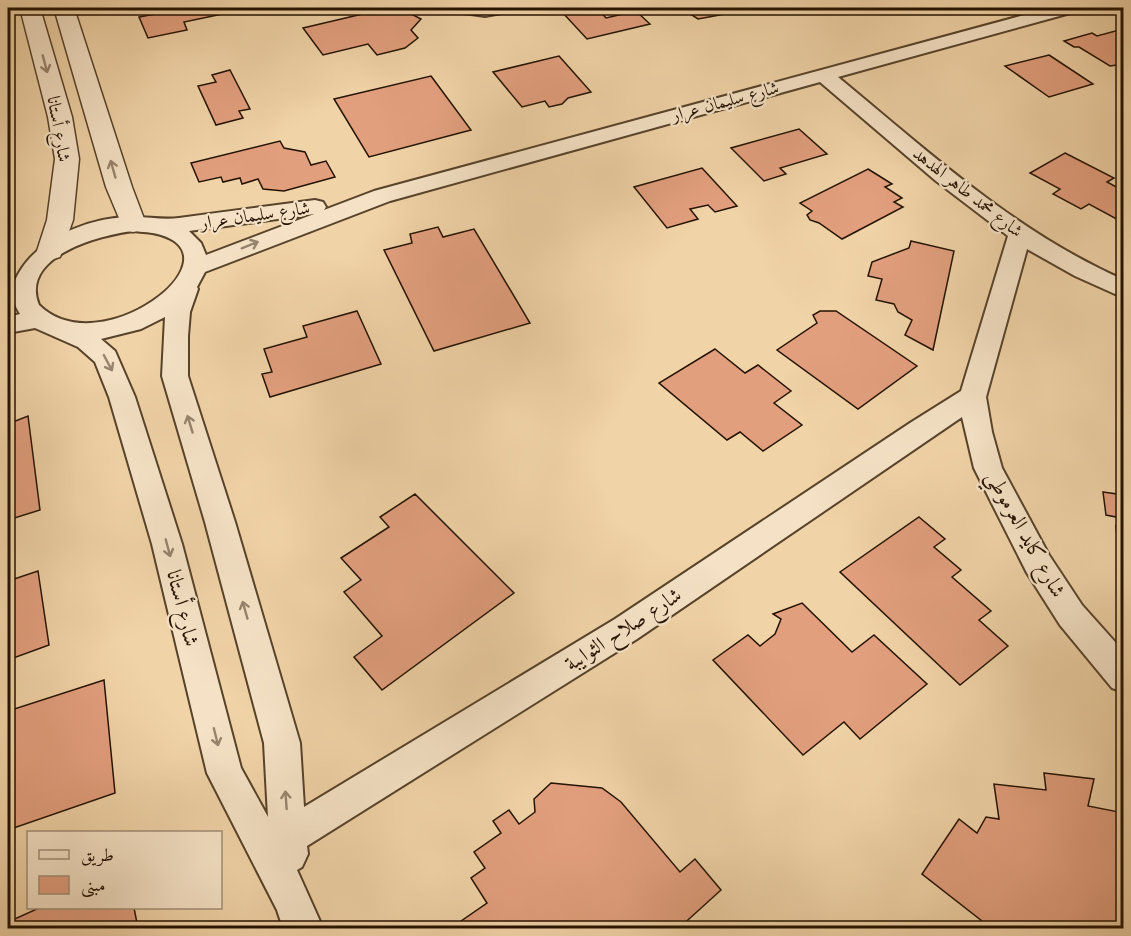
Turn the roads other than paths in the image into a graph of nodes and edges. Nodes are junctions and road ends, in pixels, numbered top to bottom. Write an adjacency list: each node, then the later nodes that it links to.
1 (30, 8): 12 (street, شارع أستانا, one-way to 12)
2 (64, 8): 9 (street, شارع أستانا, one-way to 2)
3 (463, 8): 4 (street)
4 (501, 8)
5 (1068, 8): 6 (street, شارع سليمان عرار)
6 (1042, 12): 7 (street, شارع سليمان عرار)
7 (824, 75): 8 (street, شارع سليمان عرار); 11 (street, شارع محمد طاهر الهدهد)
8 (382, 196): 10 (street, شارع سليمان عرار); 14 (street, شارع سليمان عرار, one-way to 8)
9 (133, 224): 10 (street); 12 (street)
10 (162, 227): 14 (street)
11 (1020, 234): 15 (street, شارع محمد طاهر الهدهد); 18 (street, شارع كايد العرموطي)
12 (42, 258): 13 (street); 16 (street)
13 (8, 276)
14 (191, 278): 16 (street); 20 (street, شارع أستانا, one-way to 14)
15 (1124, 290)
16 (49, 324): 17 (street); 20 (street, شارع أستانا, one-way to 20)
17 (8, 326)
18 (973, 397): 19 (street, شارع كايد العرموطي); 20 (street, شارع صلاح الثوايبة)
19 (1124, 677)
20 (277, 844): 21 (street, شارع أستانا)
21 (298, 915)

